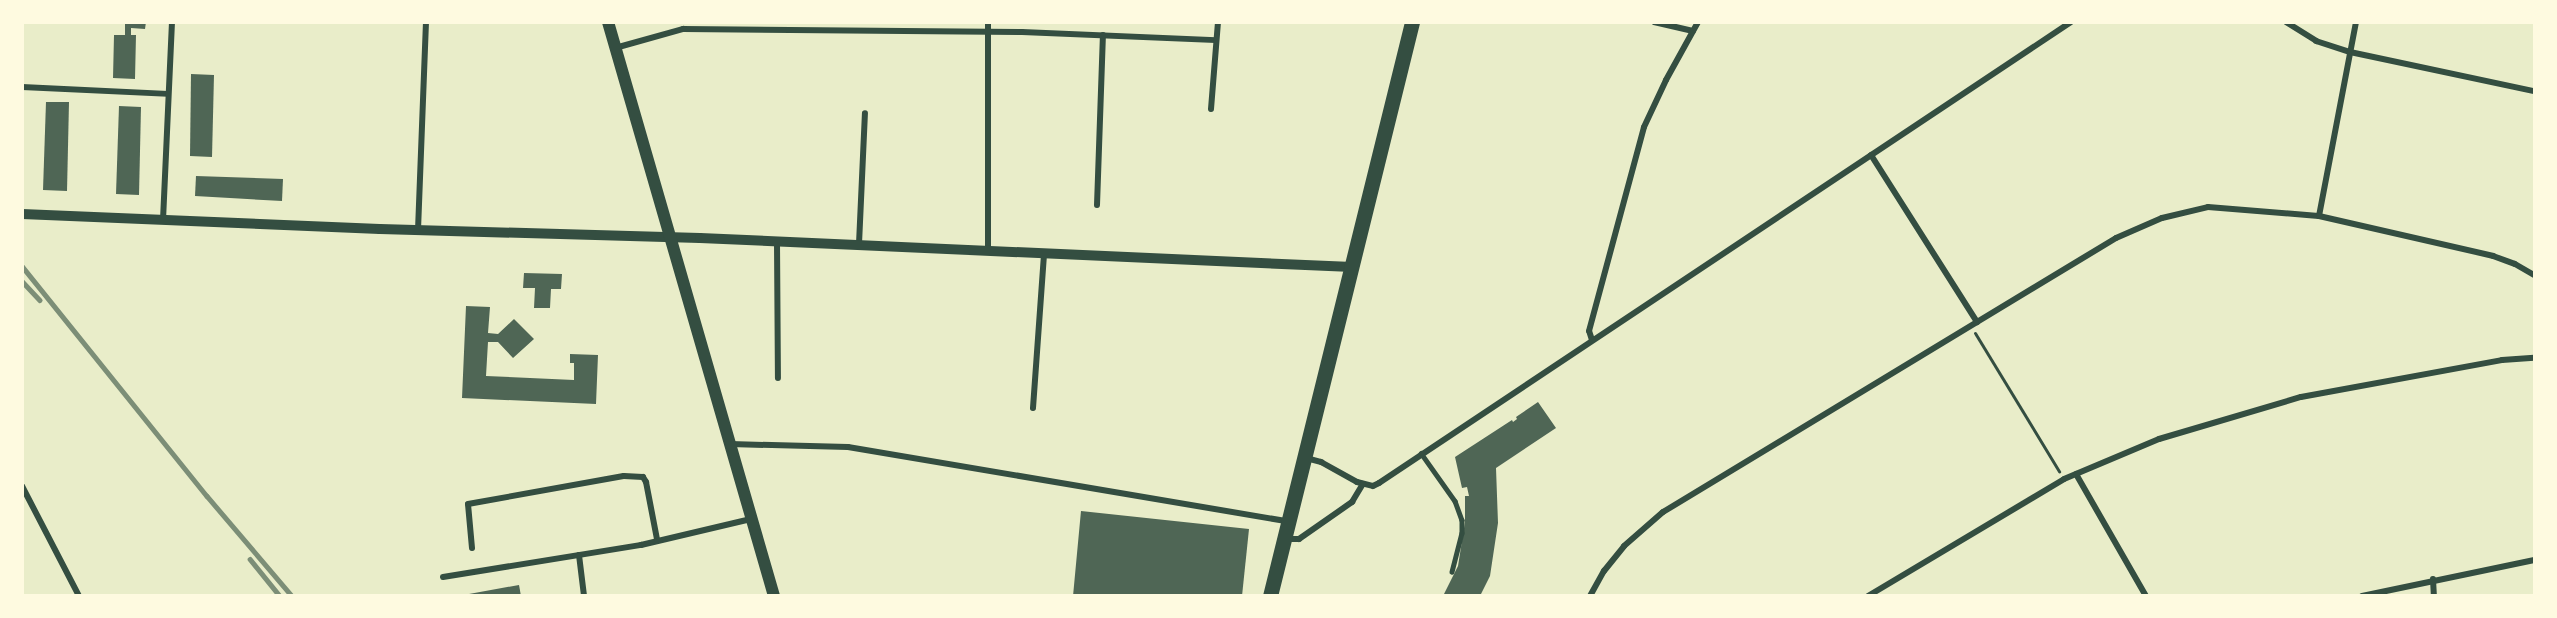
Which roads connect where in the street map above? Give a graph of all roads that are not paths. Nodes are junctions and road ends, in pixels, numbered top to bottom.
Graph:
1 (172, 22) edge
2 (426, 22) edge
3 (608, 22) edge
4 (884, 22) edge
5 (988, 22) edge
6 (1218, 22) edge
7 (1412, 22) edge
8 (1654, 22) edge
9 (1698, 22) edge
10 (2071, 22) edge
11 (2286, 22) edge
12 (2356, 22) edge
13 (758, 26) edge
14 (987, 31) junction
15 (1693, 31) junction
16 (884, 32) junction
17 (1103, 34) junction
18 (1216, 40) junction
19 (615, 48) junction
20 (2350, 52) junction
21 (22, 87) edge
22 (2535, 91) edge
23 (168, 94) junction
24 (1211, 109) dead end
25 (865, 113) dead end
26 (1871, 154) junction
27 (1097, 205) dead end
28 (22, 214) edge
29 (2319, 216) junction
30 (163, 220) junction
31 (418, 230) junction
32 (670, 238) junction
33 (777, 243) junction
34 (858, 244) junction
35 (988, 252) junction
36 (1045, 252) junction
37 (1353, 267) junction
38 (2535, 275) edge
39 (1977, 322) junction
40 (1592, 340) junction
41 (2535, 358) edge
42 (778, 378) dead end
43 (1033, 408) dead end
44 (729, 444) junction
45 (1421, 453) junction
46 (1303, 458) junction
47 (2076, 474) junction
48 (1363, 484) junction
49 (23, 488) edge
50 (751, 519) junction
51 (1288, 521) junction
52 (1283, 538) junction
53 (657, 539) junction
54 (472, 548) dead end
55 (579, 555) junction
56 (2535, 560) edge
57 (1452, 572) dead end
58 (443, 578) dead end
59 (2433, 579) junction
60 (79, 596) edge
61 (584, 596) edge
62 (774, 596) edge
63 (1269, 596) edge
64 (1590, 596) edge
65 (1868, 596) edge
66 (2146, 596) edge
67 (2362, 596) edge
68 (2434, 596) edge

1 - 23 street
2 - 31 street
3 - 19 main road
4 - 16 street
5 - 14 street
6 - 18 street
7 - 37 main road
8 - 15 street
9 - 15 street
10 - 26 street
11 - 20 street
12 - 20 street
13 - 16 street
13 - 19 street
14 - 16 street
14 - 17 street
14 - 35 street
15 - 40 street
17 - 18 street
17 - 27 street
18 - 24 street
19 - 32 main road
20 - 22 street
20 - 29 street
21 - 23 street
23 - 30 street
25 - 34 street
26 - 39 street
26 - 40 street
28 - 30 street
29 - 38 street
29 - 39 street
30 - 31 street
31 - 32 street
32 - 33 street
32 - 44 main road
33 - 34 street
33 - 42 street
34 - 35 street
35 - 36 street
36 - 37 street
36 - 43 street
37 - 46 main road
39 - 64 street
40 - 45 street
41 - 47 street
44 - 50 main road
44 - 51 street
45 - 48 street
45 - 57 lane
46 - 48 street
46 - 51 main road
47 - 65 street
47 - 66 street
48 - 52 street
49 - 60 street
50 - 53 street
50 - 62 main road
51 - 52 main road
52 - 63 main road
53 - 54 street
53 - 55 street
55 - 58 street
55 - 61 street
56 - 59 street
59 - 67 street
59 - 68 street

